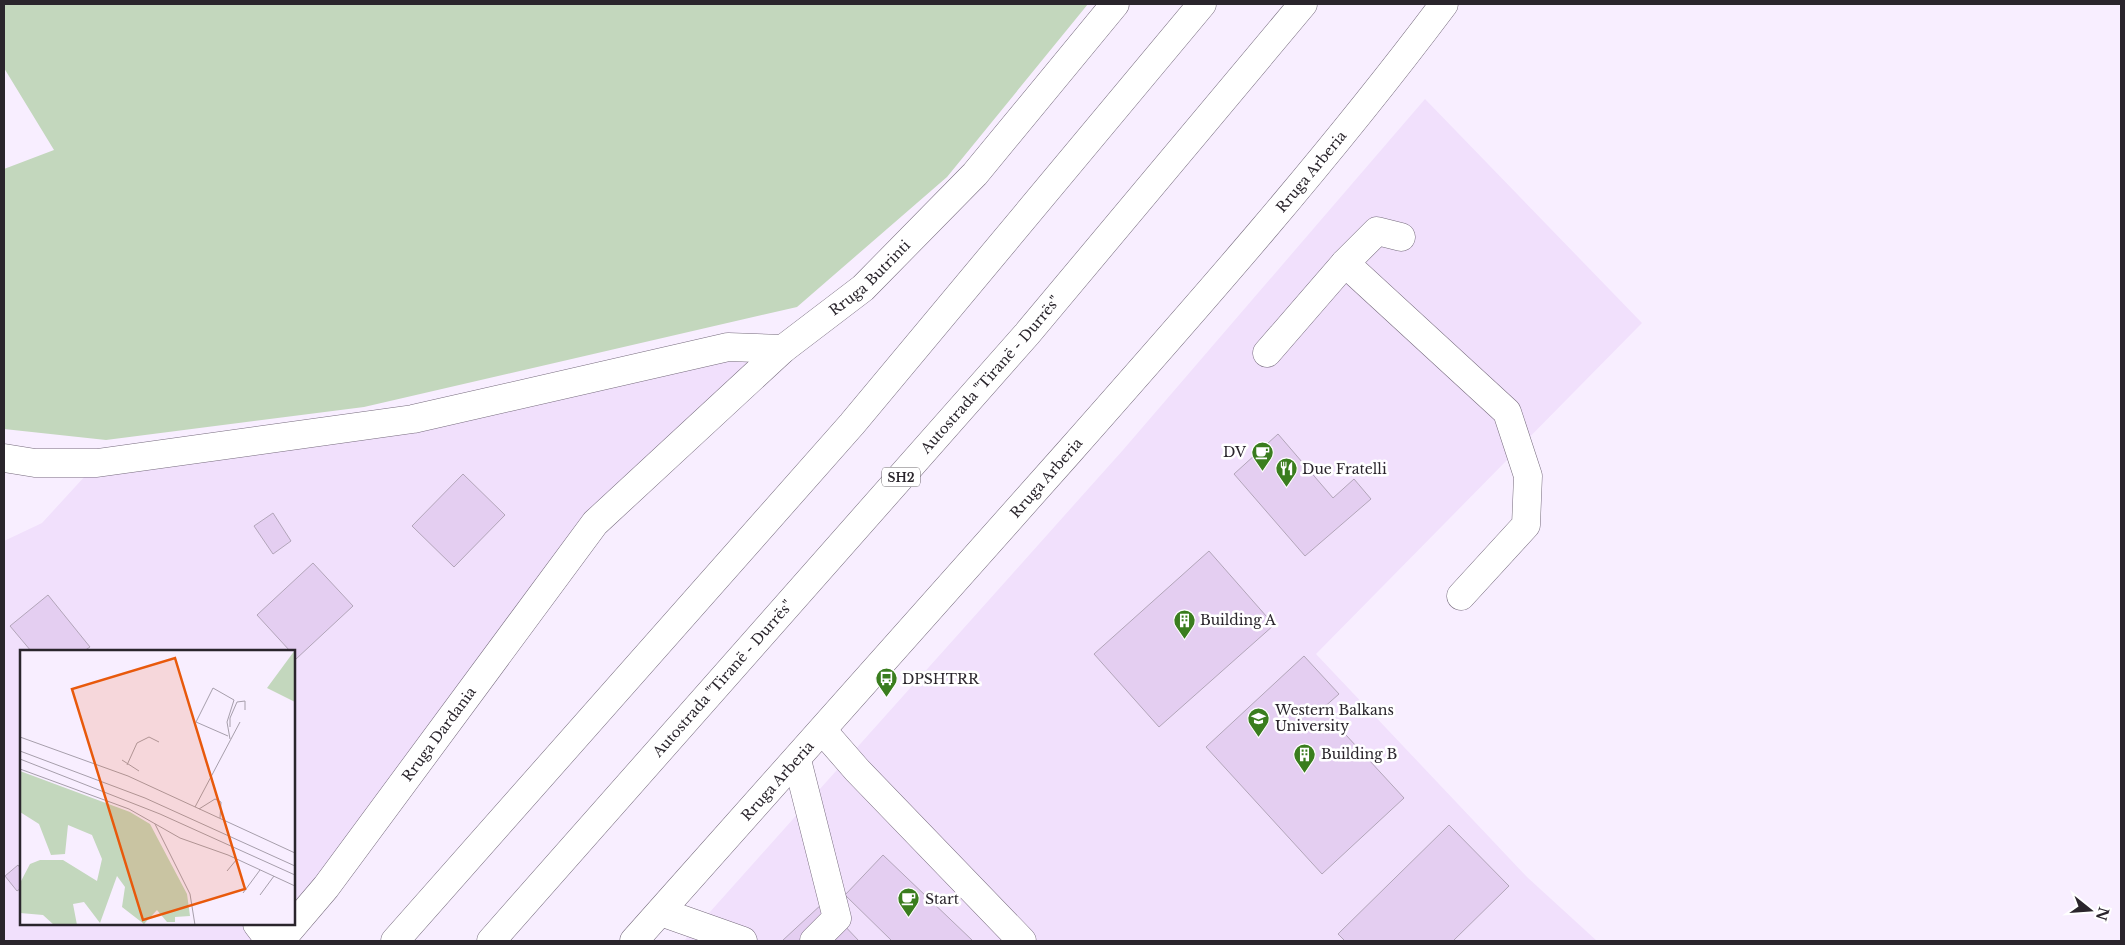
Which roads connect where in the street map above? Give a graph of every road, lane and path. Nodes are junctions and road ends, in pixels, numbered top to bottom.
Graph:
1 (1115, 4) edge
2 (1202, 4) edge
3 (1303, 4) edge
4 (1444, 4) edge
5 (1400, 237) dead end
6 (1345, 263) junction
7 (784, 348) junction
8 (1267, 353) dead end
9 (4, 458) edge
10 (595, 524) joint
11 (1461, 596) dead end
12 (823, 731) junction
13 (797, 760) junction
14 (661, 912) junction
15 (295, 923) edge
16 (259, 925) edge
17 (294, 925) edge
18 (270, 941) edge
19 (280, 941) edge
20 (395, 941) edge
21 (491, 941) edge
22 (634, 941) edge
23 (743, 941) edge
24 (814, 941) edge
25 (1022, 941) edge

1 - 7 main road, Rruga Butrinti
2 - 20 main road
3 - 21 main road, Autostrada "Tiranë - Durrës" / SH2
4 - 12 main road, Rruga Arberia
5 - 6 main road
6 - 8 main road
6 - 11 main road
7 - 9 main road
7 - 10 main road, Rruga Butrinti
10 - 15 main road, Rruga Dardania
12 - 13 main road, Rruga Arberia
12 - 25 main road
13 - 14 main road, Rruga Arberia
13 - 24 main road
14 - 22 main road, Rruga Arberia
14 - 23 main road
16 - 18 main road
17 - 19 main road, Rruga Dardania

